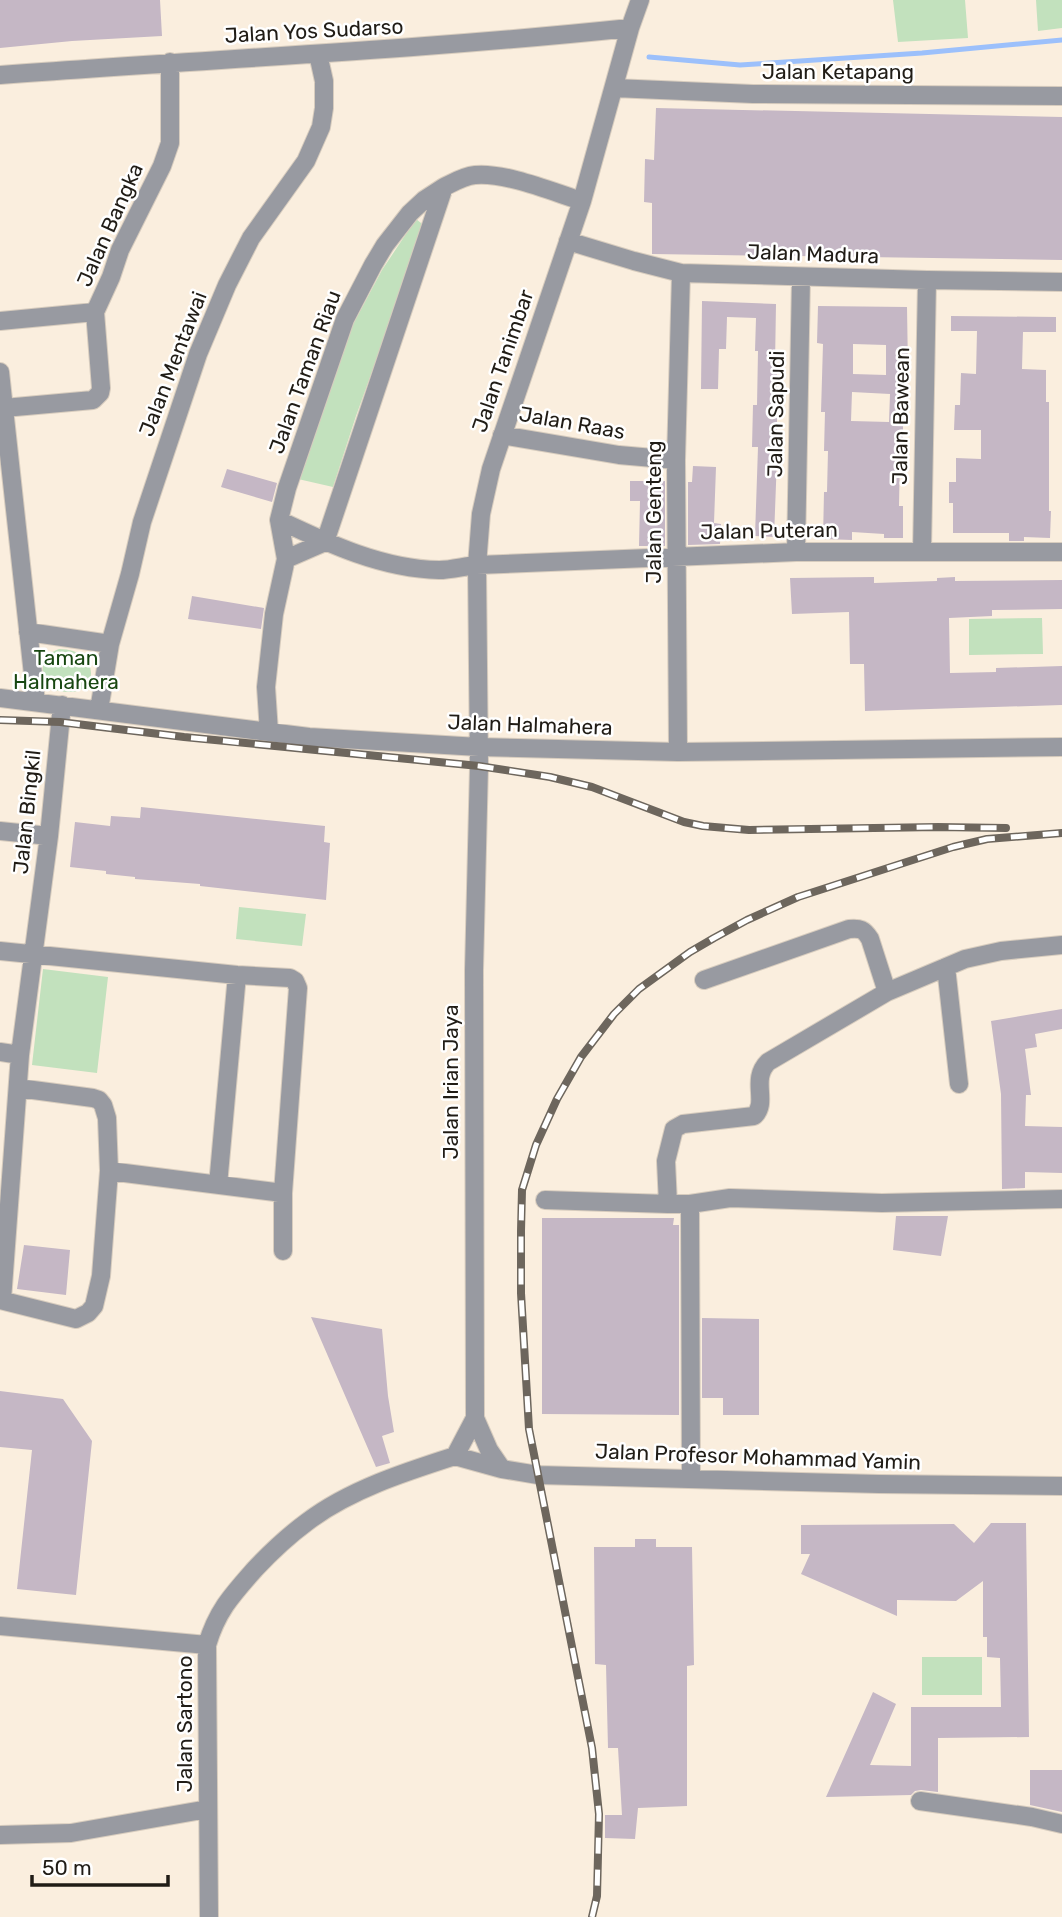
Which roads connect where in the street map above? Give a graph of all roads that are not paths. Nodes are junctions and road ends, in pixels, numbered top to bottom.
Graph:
1 (640, 0) edge
2 (630, 28) junction
3 (318, 54) junction
4 (170, 62) junction
5 (0, 75) edge
6 (614, 88) junction
7 (1062, 96) edge
8 (444, 187) junction
9 (582, 201) junction
10 (568, 241) junction
11 (681, 273) junction
12 (801, 277) junction
13 (927, 280) junction
14 (1062, 282) edge
15 (95, 312) junction
16 (0, 321) edge
17 (0, 372) edge
18 (4, 408) junction
19 (502, 435) junction
20 (676, 460) junction
21 (279, 520) junction
22 (325, 542) junction
23 (9, 547) edge
24 (1062, 551) edge
25 (796, 552) junction
26 (922, 552) junction
27 (677, 556) junction
28 (286, 559) junction
29 (477, 565) junction
30 (28, 632) junction
31 (110, 643) junction
32 (0, 698) edge
33 (36, 702) junction
34 (62, 705) junction
35 (99, 710) junction
36 (269, 732) junction
37 (479, 747) junction
38 (1062, 747) edge
39 (678, 752) junction
40 (0, 831) edge
41 (49, 836) junction
42 (1062, 946) edge
43 (0, 951) edge
44 (33, 955) junction
45 (946, 967) junction
46 (237, 975) junction
47 (704, 980) dead end
48 (887, 992) junction
49 (0, 1052) edge
50 (20, 1055) junction
51 (959, 1084) dead end
52 (18, 1088) junction
53 (109, 1171) junction
54 (218, 1185) junction
55 (283, 1193) junction
56 (1062, 1199) edge
57 (545, 1200) dead end
58 (668, 1204) junction
59 (690, 1205) junction
60 (283, 1251) dead end
61 (1, 1300) edge
62 (475, 1418) junction
63 (455, 1456) junction
64 (502, 1469) junction
65 (691, 1478) junction
66 (1062, 1486) edge
67 (0, 1626) edge
68 (207, 1645) junction
69 (920, 1801) dead end
70 (208, 1809) junction
71 (1062, 1824) edge
72 (0, 1835) edge
73 (209, 1917) edge

1 - 2 street, Jalan Tanimbar
2 - 3 street, Jalan Yos Sudarso
2 - 6 street, Jalan Tanimbar
3 - 4 street, Jalan Yos Sudarso
3 - 31 street, Jalan Mentawai
4 - 5 street, Jalan Yos Sudarso
4 - 15 street, Jalan Bangka
6 - 7 street, Jalan Ketapang
6 - 9 street, Jalan Tanimbar
8 - 9 street, Jalan Taman Riau
8 - 21 street, Jalan Taman Riau
8 - 22 street
9 - 10 street, Jalan Tanimbar
10 - 11 street, Jalan Madura
10 - 19 street, Jalan Tanimbar
11 - 12 street, Jalan Madura
11 - 20 street, Jalan Genteng
12 - 13 street, Jalan Madura
12 - 25 street, Jalan Sapudi
13 - 14 street, Jalan Madura
13 - 26 street, Jalan Bawean
15 - 16 street, Jalan Bangka
15 - 18 street
17 - 18 street
18 - 23 street
19 - 20 street, Jalan Raas
19 - 29 street, Jalan Tanimbar
20 - 27 street, Jalan Genteng
21 - 22 street
21 - 28 street, Jalan Taman Riau
22 - 28 street
22 - 29 street, Jalan Puteran
23 - 30 street
24 - 26 street, Jalan Puteran
25 - 26 street, Jalan Puteran
25 - 27 street, Jalan Puteran
27 - 29 street, Jalan Puteran
27 - 39 street, Jalan Genteng
28 - 36 street, Jalan Taman Riau
29 - 37 street, Jalan Tanimbar
30 - 31 street
30 - 33 street
31 - 35 street, Jalan Mentawai
32 - 33 street, Jalan Halmahera
33 - 34 street, Jalan Halmahera
34 - 35 street, Jalan Halmahera
34 - 41 street, Jalan Bingkil
35 - 36 street, Jalan Halmahera
36 - 37 street, Jalan Halmahera
37 - 39 street, Jalan Halmahera
37 - 62 street, Jalan Irian Jaya
38 - 39 street, Jalan Halmahera
40 - 41 street
41 - 44 street, Jalan Bingkil
42 - 45 street
43 - 44 street
44 - 46 street
44 - 50 street, Jalan Bingkil
45 - 48 street
45 - 51 street
46 - 54 street
46 - 55 street
47 - 48 street
48 - 58 street
49 - 50 street
50 - 52 street, Jalan Bingkil
52 - 53 street
52 - 61 street, Jalan Bingkil
53 - 54 street
53 - 61 street
54 - 55 street
55 - 60 street
56 - 59 street
57 - 58 street
58 - 59 street
59 - 65 street
62 - 63 street, Jalan Irian Jaya
62 - 64 street, Jalan Irian Jaya
63 - 64 street, Jalan Profesor Mohammad Yamin
63 - 68 street, Jalan Sartono
64 - 65 street, Jalan Profesor Mohammad Yamin
65 - 66 street, Jalan Profesor Mohammad Yamin
67 - 68 street
68 - 70 street, Jalan Sartono
69 - 71 street
70 - 72 street
70 - 73 street, Jalan Sartono

